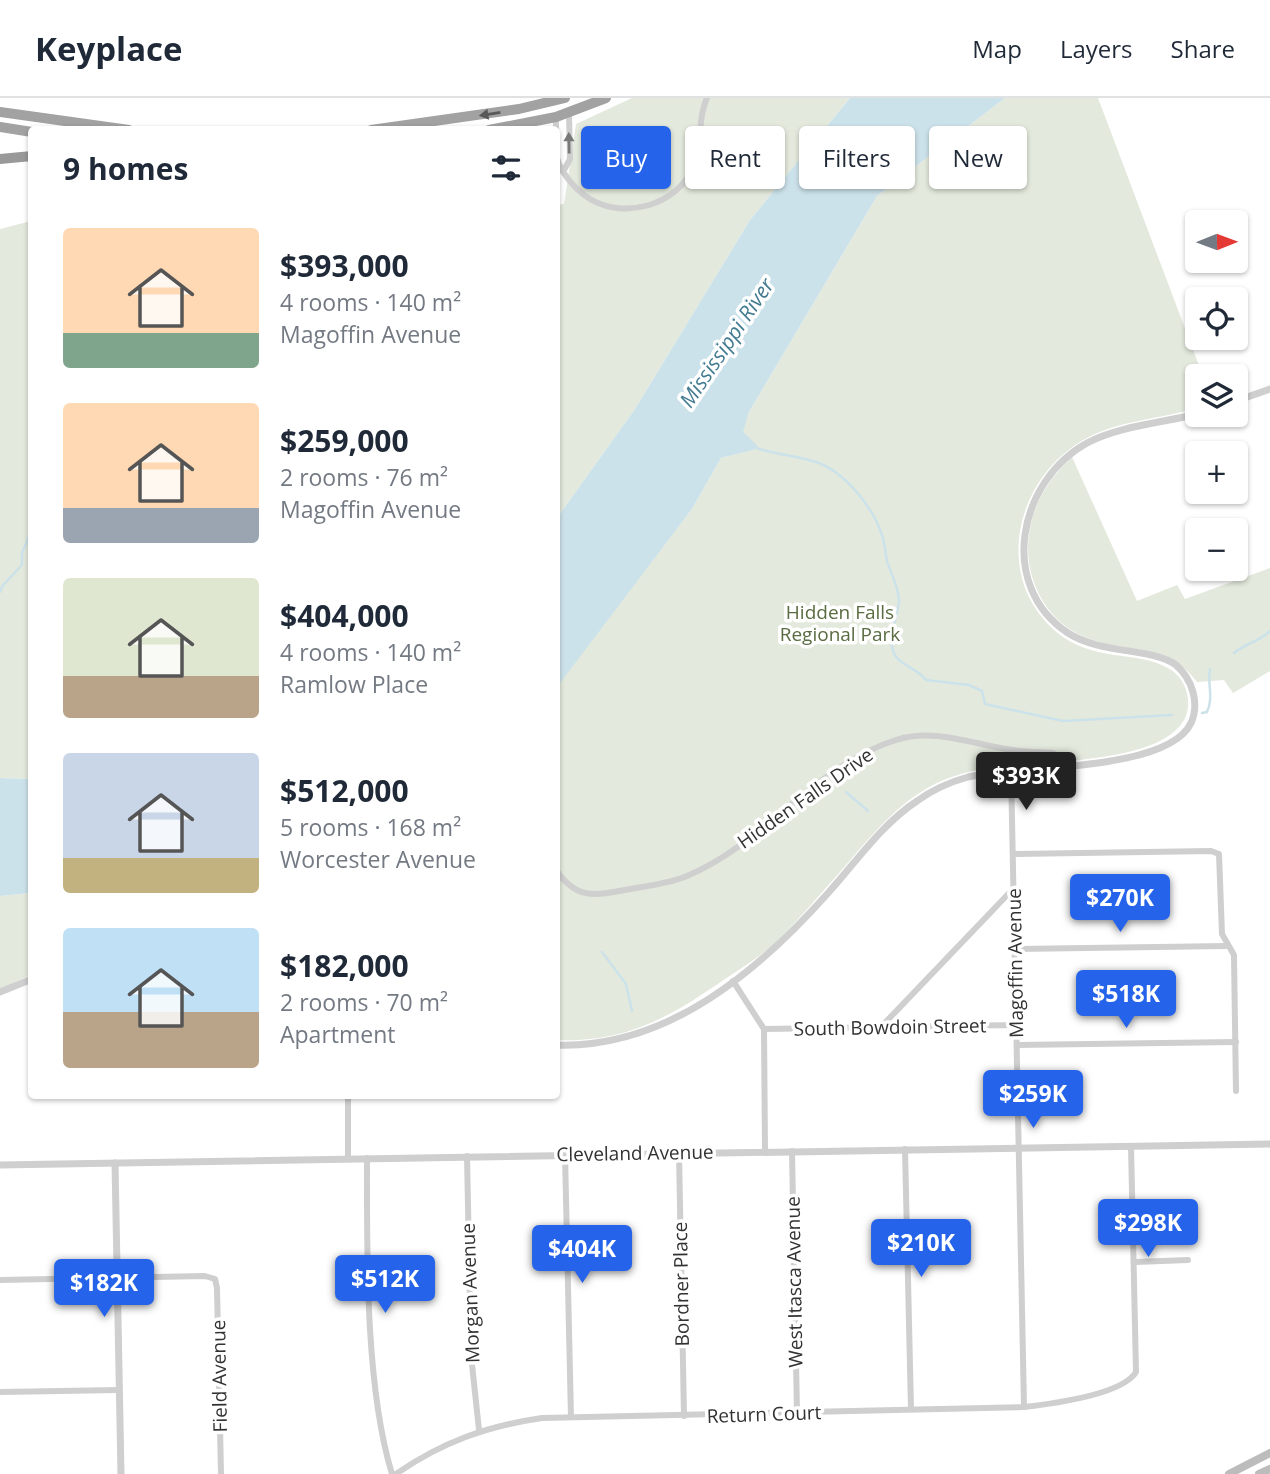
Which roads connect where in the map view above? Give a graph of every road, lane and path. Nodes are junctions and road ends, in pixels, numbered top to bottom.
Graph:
1 (607, 98) edge
2 (707, 98) edge
3 (562, 99) edge
4 (0, 112) edge
5 (569, 113) junction
6 (556, 117) junction
7 (100, 126) edge
8 (400, 126) edge
9 (510, 126) edge
10 (556, 126) edge
11 (0, 127) edge
12 (28, 131) edge
13 (28, 156) edge
14 (0, 159) edge
15 (560, 172) edge
16 (1270, 388) edge
17 (1248, 396) edge
18 (1185, 417) edge
19 (1061, 768) junction
20 (1011, 771) junction
21 (1013, 854) junction
22 (560, 876) edge
23 (1013, 889) junction
24 (1227, 946) junction
25 (1015, 949) junction
26 (28, 981) edge
27 (733, 981) junction
28 (0, 992) edge
29 (1017, 1025) junction
30 (881, 1027) junction
31 (764, 1029) junction
32 (1236, 1042) junction
33 (560, 1045) edge
34 (1017, 1045) junction
35 (1236, 1091) dead end
36 (348, 1099) edge
37 (1270, 1144) edge
38 (1131, 1146) junction
39 (1019, 1147) junction
40 (905, 1149) junction
41 (765, 1151) junction
42 (792, 1151) junction
43 (679, 1153) junction
44 (565, 1154) junction
45 (467, 1156) junction
46 (348, 1158) junction
47 (367, 1158) junction
48 (115, 1163) junction
49 (0, 1165) edge
50 (1188, 1260) dead end
51 (1135, 1262) junction
52 (117, 1278) junction
53 (0, 1280) edge
54 (119, 1390) junction
55 (0, 1392) edge
56 (1024, 1407) junction
57 (911, 1409) junction
58 (797, 1413) junction
59 (684, 1416) junction
60 (571, 1417) junction
61 (479, 1430) junction
62 (1270, 1453) edge
63 (1270, 1469) edge
64 (121, 1474) edge
65 (221, 1474) edge
66 (394, 1474) edge
67 (1229, 1474) edge
68 (1259, 1474) edge

1 - 5 highway
2 - 15 street
3 - 5 street
3 - 6 street
3 -> 8 highway
4 - 7 highway
5 - 6 highway
15 -> 5 street
6 - 9 highway
6 - 10 street
11 - 12 highway
13 - 14 highway
16 - 17 street
18 - 19 street
19 - 20 street
19 - 22 street, Hidden Falls Drive
20 - 21 street, Magoffin Avenue
20 - 27 street
21 - 23 street, Magoffin Avenue
21 - 24 street
23 - 25 street, Magoffin Avenue
23 - 30 street
24 - 25 street
24 - 32 street
25 - 29 street, Magoffin Avenue
26 - 28 street
27 - 31 street
27 - 33 street
29 - 30 street, South Bowdoin Street
29 - 34 street, Magoffin Avenue
30 - 31 street, South Bowdoin Street
31 - 41 street
32 - 34 street
32 - 35 street
34 - 39 street, Magoffin Avenue
36 - 46 street
37 - 38 street, Cleveland Avenue
38 - 39 street, Cleveland Avenue
38 - 51 street
39 - 40 street, Cleveland Avenue
39 - 56 street, Magoffin Avenue
40 - 42 street, Cleveland Avenue
40 - 57 street
41 - 42 street, Cleveland Avenue
41 - 43 street, Cleveland Avenue
42 - 58 street, West Itasca Avenue
43 - 44 street, Cleveland Avenue
43 - 59 street, Bordner Place
44 - 45 street, Cleveland Avenue
44 - 60 street
45 - 47 street, Cleveland Avenue
45 - 61 street, Morgan Avenue
46 - 47 street, Cleveland Avenue
46 - 48 street, Cleveland Avenue
47 - 66 street
48 - 49 street, Cleveland Avenue
48 - 52 street
50 - 51 street
51 - 56 street, Return Court
52 - 53 street
52 - 54 street
52 - 65 street, Field Avenue
54 - 55 street
54 - 64 street
56 - 57 street, Return Court
57 - 58 street, Return Court
58 - 59 street, Return Court
59 - 60 street, Return Court
60 - 61 street, Return Court
61 - 66 street, Return Court
62 - 67 main road
63 - 68 main road

